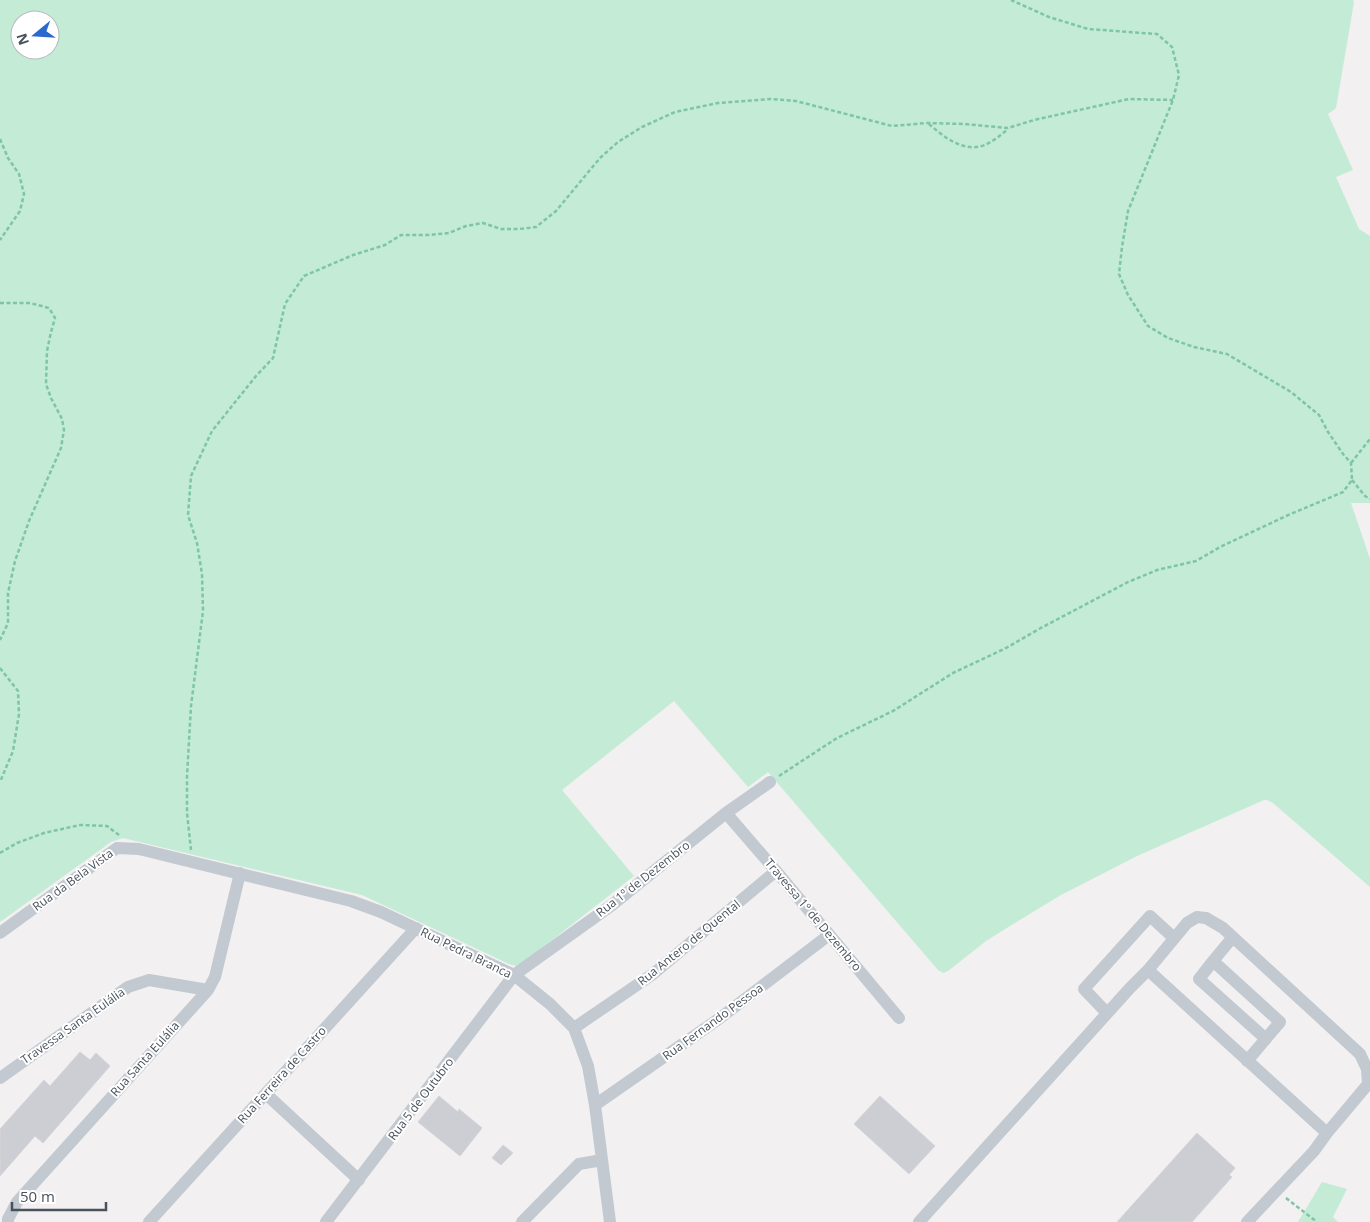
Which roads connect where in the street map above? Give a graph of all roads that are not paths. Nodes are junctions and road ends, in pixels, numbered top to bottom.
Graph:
1 (770, 782) road end
2 (726, 813) junction
3 (776, 871) junction
4 (240, 874) junction
5 (416, 928) junction
6 (0, 934) edge
7 (829, 935) junction
8 (1174, 938) junction
9 (1233, 938) junction
10 (1212, 962) junction
11 (1148, 970) junction
12 (514, 975) junction
13 (208, 990) junction
14 (1107, 1013) junction
15 (900, 1018) dead end
16 (574, 1028) junction
17 (1266, 1039) junction
18 (1247, 1060) junction
19 (0, 1078) edge
20 (266, 1094) junction
21 (594, 1105) junction
22 (1327, 1134) junction
23 (602, 1160) junction
24 (359, 1180) junction
25 (8, 1222) edge
26 (148, 1222) edge
27 (326, 1222) edge
28 (522, 1222) edge
29 (610, 1222) edge
30 (919, 1222) edge
31 (1247, 1222) edge

1 - 2 street, Rua 1º de Dezembro
2 - 3 street, Travessa 1º de Dezembro
2 - 12 street, Rua 1º de Dezembro
3 - 7 street, Travessa 1º de Dezembro
3 - 16 street, Rua Antero de Quental
4 - 5 street, Rua Pedra Branca
4 - 6 street, Rua da Bela Vista
4 - 13 street, Rua Santa Eulália
5 - 12 street, Rua Pedra Branca
5 - 20 street, Rua Ferreira de Castro
7 - 15 street, Travessa 1º de Dezembro
7 - 21 street, Rua Fernando Pessoa
8 - 9 street
8 - 11 street
8 - 14 street
9 - 10 street
9 - 22 street
10 - 17 street
10 - 17 street
11 - 14 street
11 - 18 street
12 - 16 street, Rua Pedra Branca
12 - 24 street, Rua 5 de Outubro
13 - 19 street, Travessa Santa Eulália
13 - 25 street, Rua Santa Eulália
14 - 30 street
16 - 21 street, Rua Pedra Branca
17 - 18 street
18 - 22 street
20 - 24 street
20 - 26 street, Rua Ferreira de Castro
21 - 23 street, Rua Pedra Branca
22 - 31 street
23 - 28 street
23 - 29 street, Rua Pedra Branca
24 - 27 street, Rua 5 de Outubro

